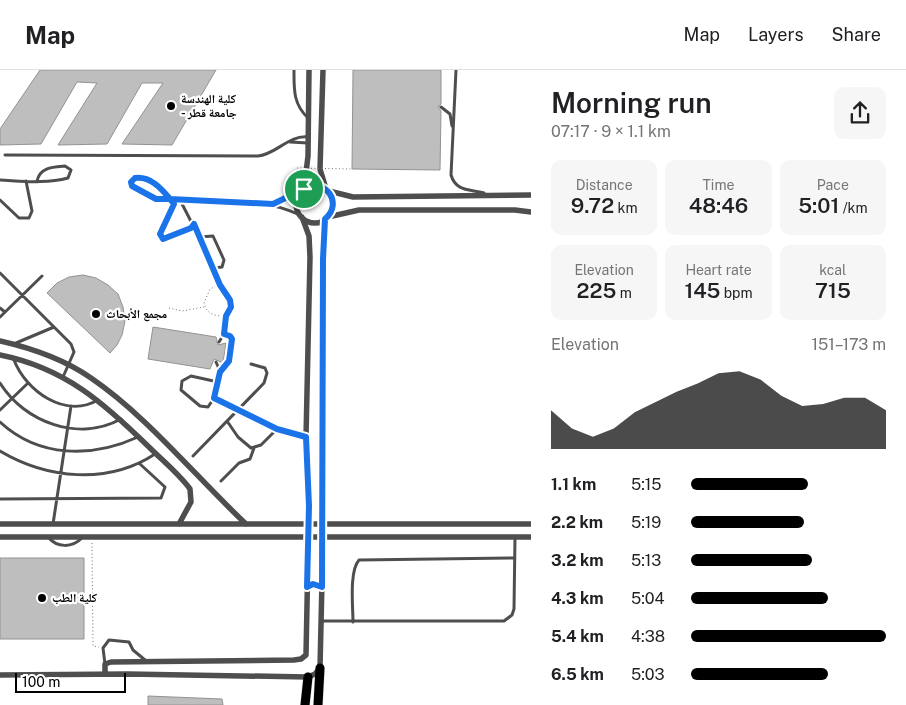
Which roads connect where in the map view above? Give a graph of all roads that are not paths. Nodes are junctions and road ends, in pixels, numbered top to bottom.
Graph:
1 (294, 70) edge
2 (309, 70) edge
3 (323, 70) edge
4 (456, 70) edge
5 (441, 106) dead end
6 (309, 119) junction
7 (453, 129) junction
8 (308, 140) junction
9 (5, 155) dead end
10 (0, 180) edge
11 (26, 181) junction
12 (37, 182) junction
13 (303, 189) junction
14 (327, 190) junction
15 (531, 195) edge
16 (494, 197) junction
17 (179, 198) junction
18 (170, 199) junction
19 (0, 200) edge
20 (273, 204) junction
21 (531, 212) edge
22 (301, 216) junction
23 (326, 218) junction
24 (194, 224) junction
25 (200, 236) junction
26 (0, 274) edge
27 (42, 276) dead end
28 (22, 296) junction
29 (0, 308) edge
30 (5, 312) junction
31 (0, 317) edge
32 (54, 327) junction
33 (0, 341) edge
34 (219, 342) dead end
35 (14, 344) junction
36 (0, 355) edge
37 (13, 357) junction
38 (216, 362) dead end
39 (251, 364) dead end
40 (68, 366) junction
41 (220, 372) junction
42 (63, 378) junction
43 (218, 382) junction
44 (0, 383) edge
45 (27, 384) junction
46 (214, 398) junction
47 (12, 399) junction
48 (99, 400) junction
49 (70, 406) junction
50 (0, 410) edge
51 (238, 410) junction
52 (121, 419) junction
53 (0, 422) edge
54 (227, 422) junction
55 (68, 428) junction
56 (277, 429) junction
57 (139, 437) junction
58 (306, 437) junction
59 (254, 448) junction
60 (0, 451) edge
61 (64, 452) junction
62 (156, 454) junction
63 (193, 456) dead end
64 (140, 464) junction
65 (60, 474) junction
66 (220, 481) dead end
67 (0, 499) edge
68 (56, 499) junction
69 (0, 524) edge
70 (53, 524) junction
71 (179, 524) junction
72 (246, 524) junction
73 (308, 524) junction
74 (323, 524) junction
75 (531, 524) edge
76 (0, 537) edge
77 (515, 537) junction
78 (531, 537) edge
79 (323, 538) junction
80 (307, 539) junction
81 (514, 558) junction
82 (307, 587) junction
83 (322, 587) junction
84 (322, 621) junction
85 (353, 622) junction
86 (146, 660) junction
87 (105, 664) junction
88 (320, 668) junction
89 (106, 674) junction
90 (0, 675) edge
91 (308, 676) junction
92 (305, 705) edge
93 (318, 705) edge

1 - 6 lane
2 - 6 street
3 - 14 street
4 - 7 lane
5 - 7 lane
6 - 8 street
7 - 16 lane
8 - 9 lane
8 - 13 street
10 - 11 lane
11 - 12 lane
11 - 19 lane
12 - 12 lane
13 - 14 street
13 - 20 lane
13 - 22 street
14 - 16 street
14 - 23 street
15 - 16 street
17 - 18 lane
17 - 20 lane
17 - 24 lane
18 - 18 lane
18 - 24 lane
20 - 22 lane
21 - 23 street
22 - 23 street
22 - 58 street
23 - 74 street
24 - 25 lane
25 - 25 lane
26 - 28 lane
27 - 28 lane
28 - 30 lane
28 - 32 lane
29 - 30 lane
30 - 31 lane
32 - 35 lane
32 - 40 lane
33 - 35 street
34 - 41 lane
35 - 40 street
36 - 37 street
37 - 42 street
37 - 45 lane
38 - 41 lane
39 - 51 lane
40 - 42 lane
40 - 72 street
41 - 43 lane
42 - 48 street
43 - 46 lane
43 - 46 lane
44 - 47 lane
45 - 47 lane
45 - 49 lane
46 - 51 lane
47 - 50 lane
47 - 55 lane
48 - 49 lane
48 - 52 street
49 - 55 lane
51 - 54 lane
51 - 56 lane
52 - 55 lane
52 - 57 street
53 - 61 lane
54 - 59 lane
54 - 63 lane
55 - 61 lane
56 - 58 lane
56 - 59 lane
57 - 61 lane
57 - 62 street
58 - 73 street
59 - 66 lane
60 - 65 lane
61 - 65 lane
62 - 64 lane
62 - 71 street
64 - 65 lane
64 - 68 lane
65 - 68 lane
67 - 68 lane
68 - 70 lane
69 - 70 street
70 - 71 street
71 - 72 street
72 - 73 street
73 - 74 street
73 - 80 street
74 - 75 street
74 - 79 street
76 - 80 street
77 - 78 street
77 - 79 street
77 - 81 lane
79 - 80 street
79 - 83 street
80 - 82 street
81 - 85 lane
81 - 85 lane
82 - 83 street
82 - 86 street
83 - 84 street
84 - 85 lane
84 - 88 street
86 - 87 street
86 - 87 lane
87 - 89 street
88 - 91 street
88 - 93 main road
89 - 90 street
89 - 91 street
91 - 92 main road

